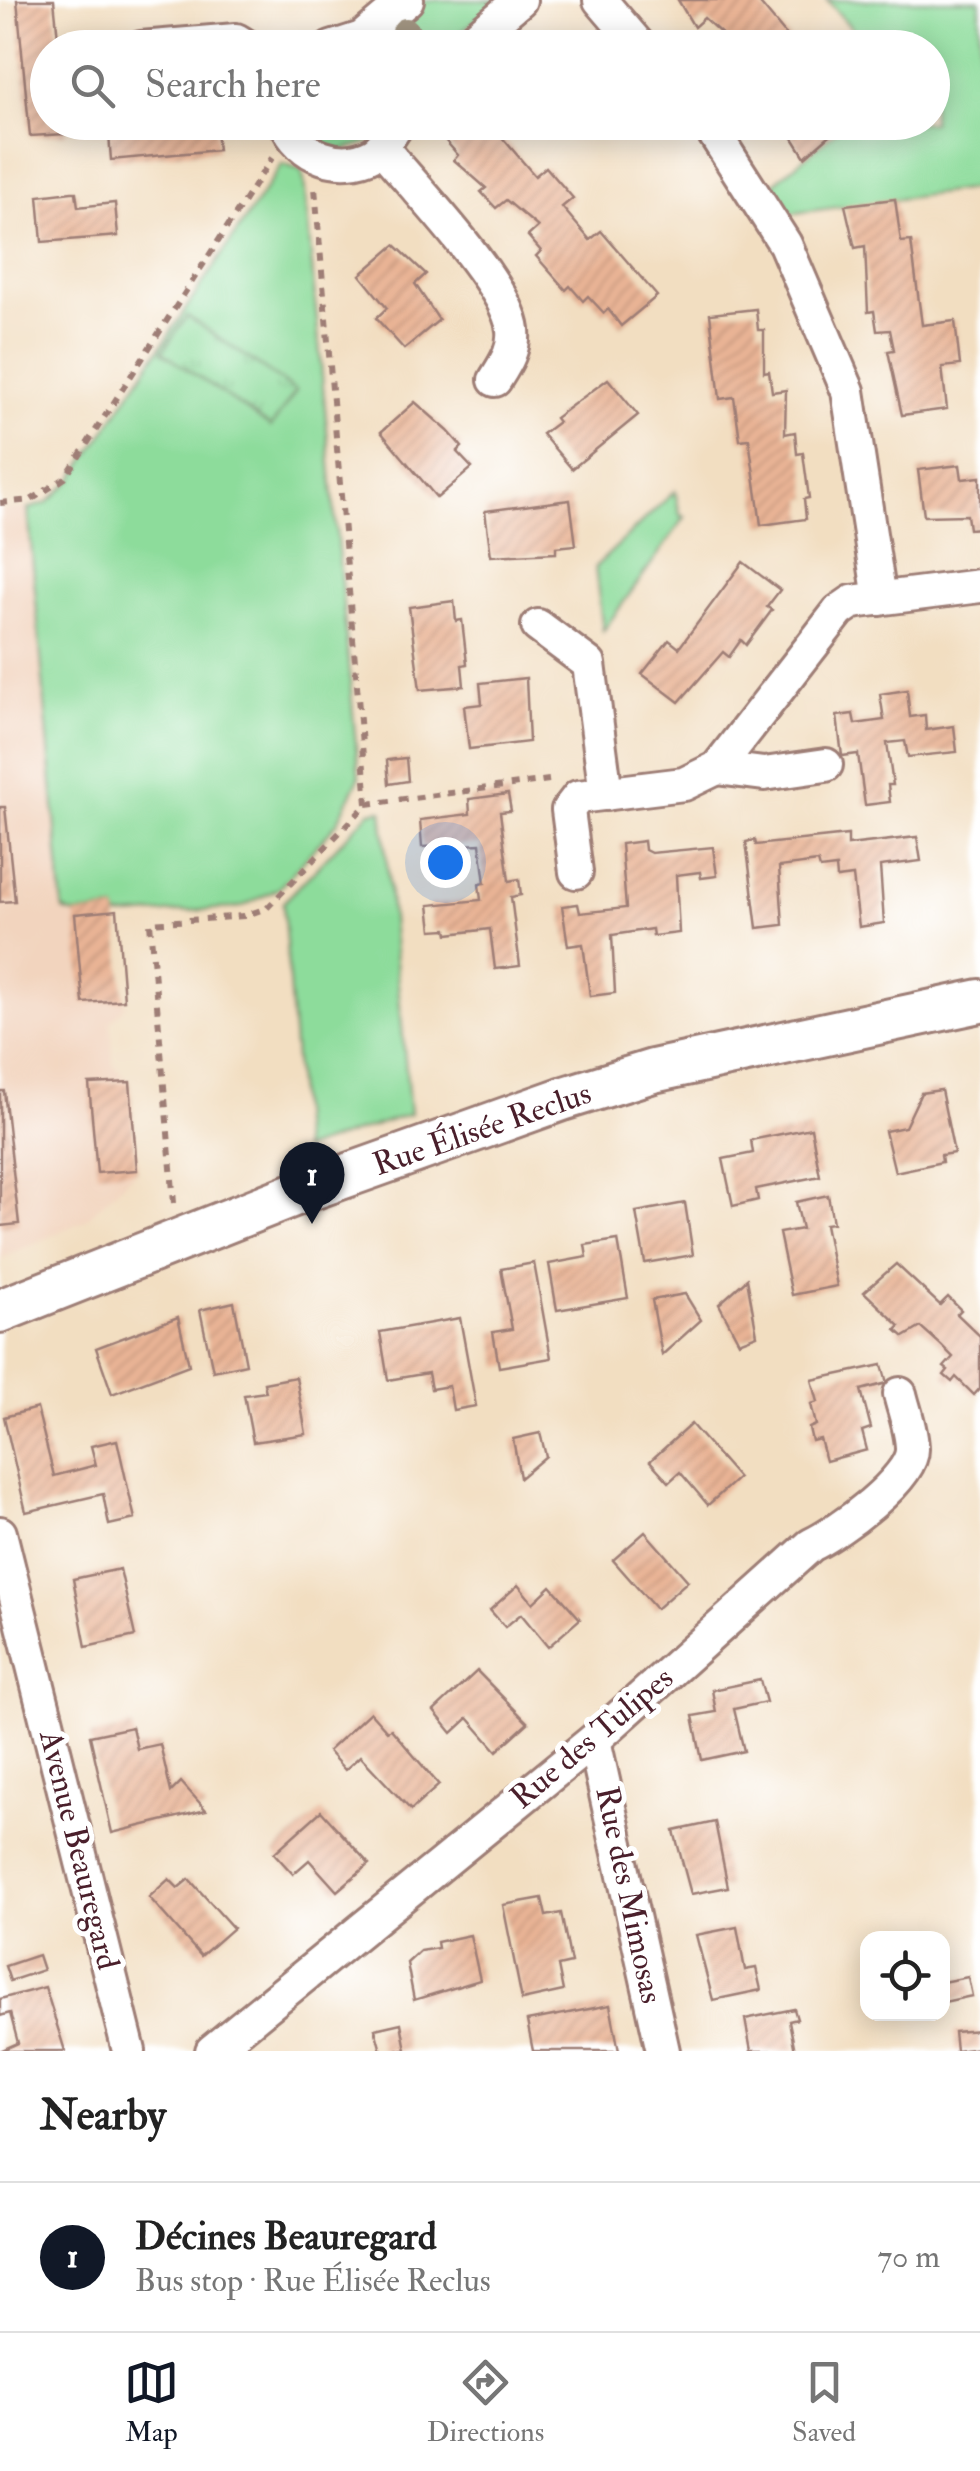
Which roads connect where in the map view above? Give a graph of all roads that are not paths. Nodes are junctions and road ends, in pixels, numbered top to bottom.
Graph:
1 (407, 0) edge
2 (520, 0) edge
3 (600, 0) edge
4 (371, 30) edge
5 (484, 30) edge
6 (626, 30) edge
7 (301, 140) edge
8 (383, 140) edge
9 (393, 140) edge
10 (719, 140) edge
11 (495, 380) dead end
12 (980, 586) edge
13 (880, 599) junction
14 (538, 626) dead end
15 (826, 765) dead end
16 (716, 768) junction
17 (592, 795) junction
18 (576, 872) dead end
19 (980, 1001) edge
20 (0, 1311) edge
21 (900, 1394) dead end
22 (0, 1533) edge
23 (594, 1740) junction
24 (129, 2051) edge
25 (212, 2051) edge
26 (663, 2051) edge

1 - 4 street
2 - 5 street
3 - 6 street
7 - 8 street
9 - 11 street
10 - 13 street
12 - 13 street
13 - 16 street
14 - 17 street
15 - 16 street
16 - 17 street
17 - 18 street
19 - 20 street, Rue Élisée Reclus
21 - 23 street, Rue des Tulipes
22 - 24 street, Avenue Beauregard
23 - 25 street, Rue des Tulipes
23 - 26 street, Rue des Mimosas

